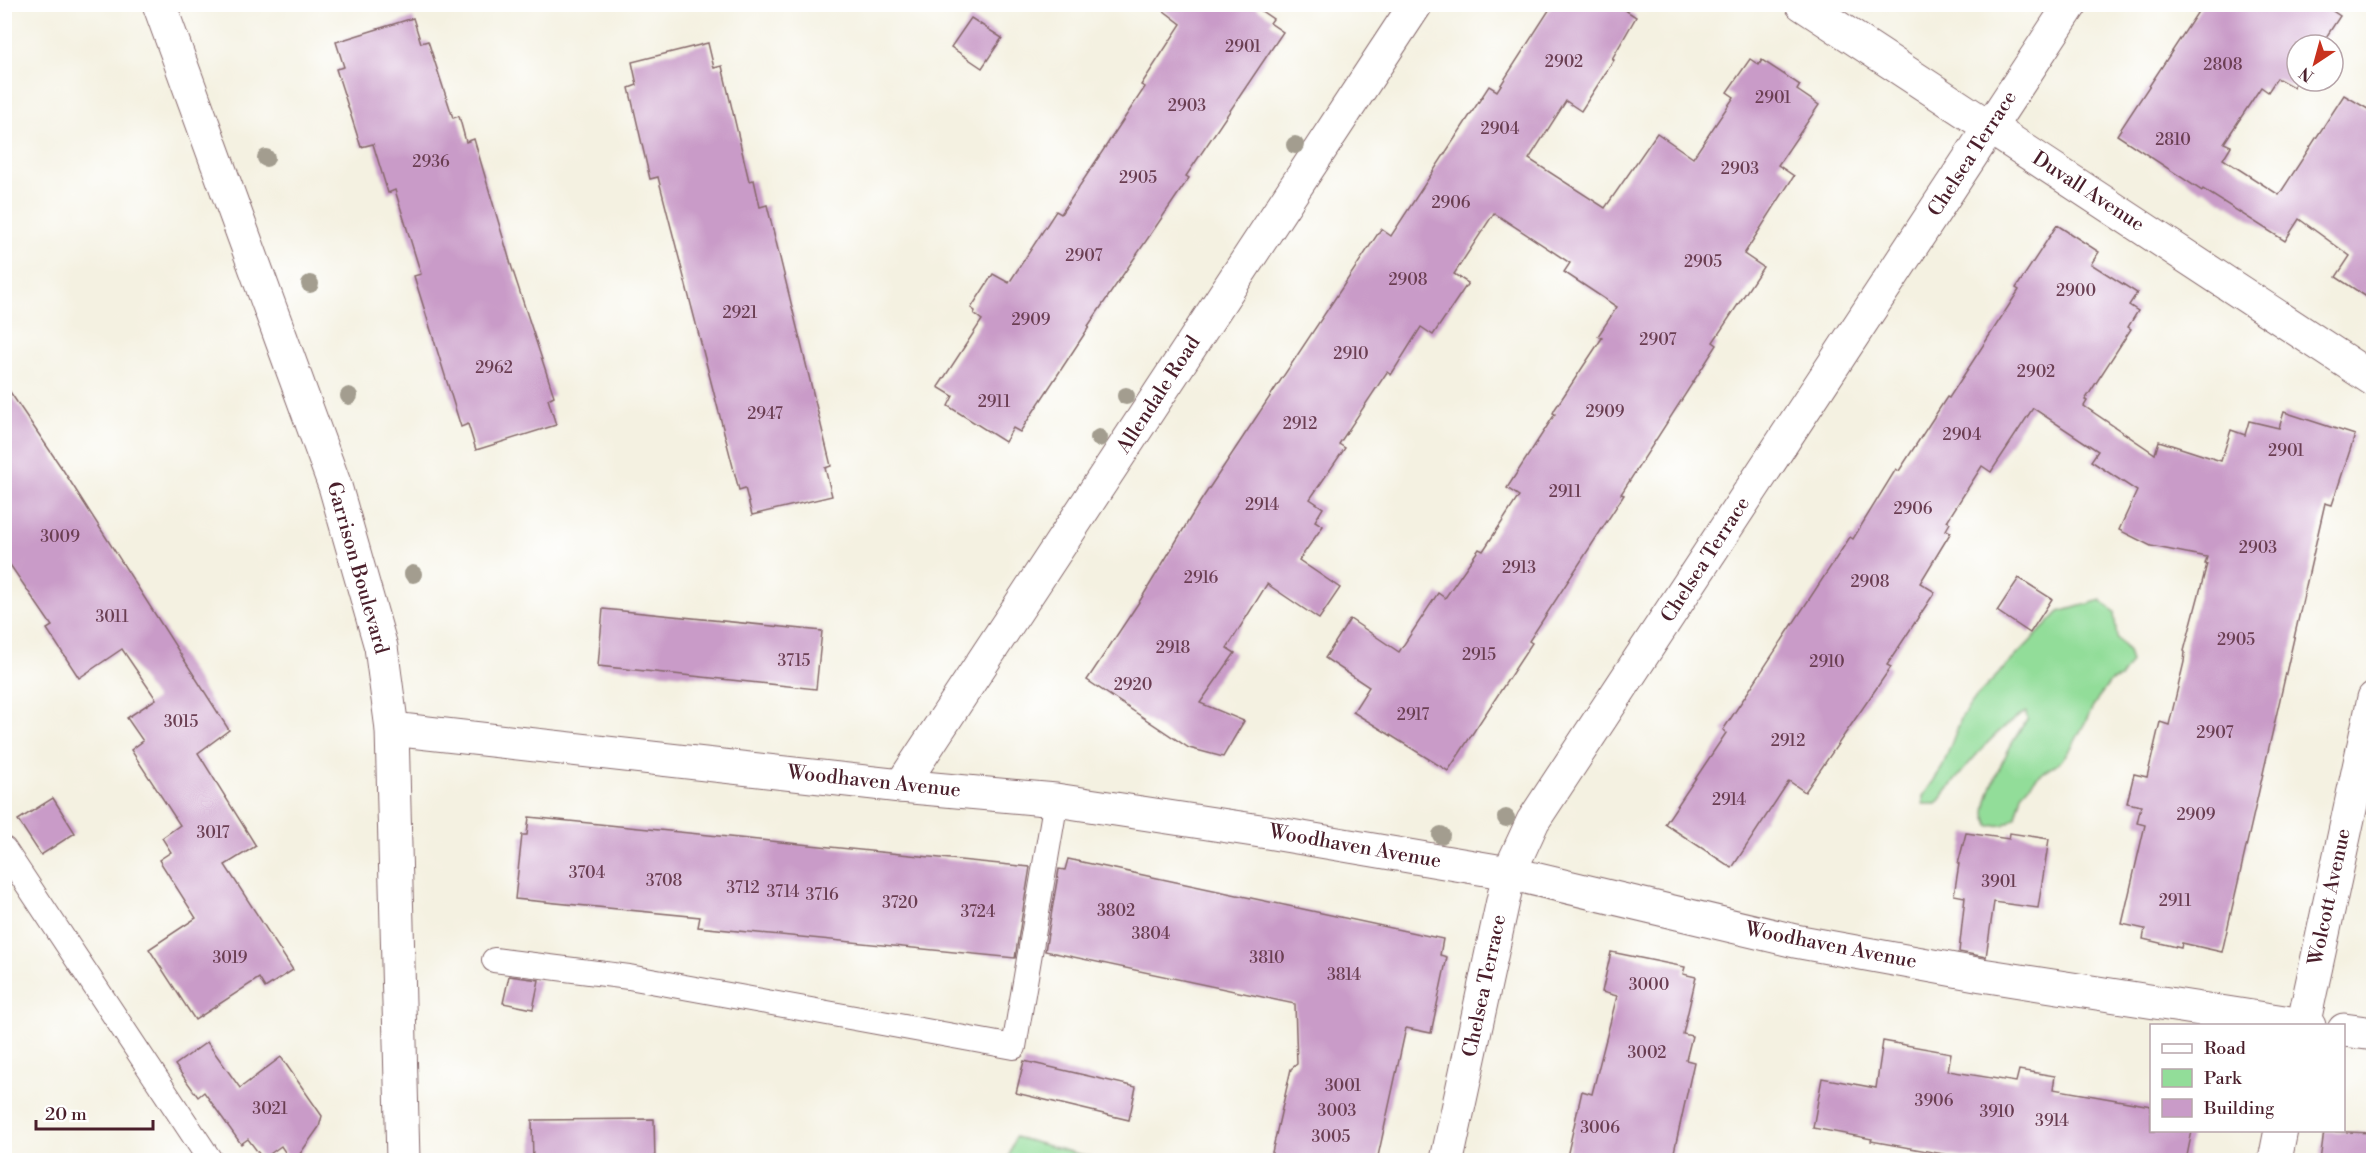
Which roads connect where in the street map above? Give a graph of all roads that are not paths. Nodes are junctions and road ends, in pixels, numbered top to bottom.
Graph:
1 (159, 4) edge
2 (1416, 4) edge
3 (1802, 4) edge
4 (2071, 4) edge
5 (1990, 129) junction
6 (2373, 380) edge
7 (2373, 698) edge
8 (392, 729) junction
9 (901, 786) junction
10 (2363, 793) edge
11 (1056, 801) junction
12 (4, 849) edge
13 (1509, 873) junction
14 (494, 960) dead end
15 (2299, 1024) edge
16 (2305, 1024) edge
17 (2345, 1030) edge
18 (2373, 1034) edge
19 (2281, 1132) edge
20 (210, 1161) edge
21 (403, 1161) edge
22 (1448, 1161) edge
23 (2275, 1161) edge

1 - 8 street, Garrison Boulevard
2 - 9 street, Allendale Road
3 - 5 street, Duvall Avenue
4 - 5 street, Chelsea Terrace
5 - 6 street, Duvall Avenue
5 - 13 street, Chelsea Terrace
7 - 10 street, Wolcott Avenue
8 - 9 street, Woodhaven Avenue
8 - 21 street, Garrison Boulevard
9 - 11 street, Woodhaven Avenue
10 - 16 street, Wolcott Avenue
11 - 13 street, Woodhaven Avenue
11 - 14 lane
12 - 20 lane
13 - 15 street, Woodhaven Avenue
13 - 22 street, Chelsea Terrace
17 - 18 street
19 - 23 street

